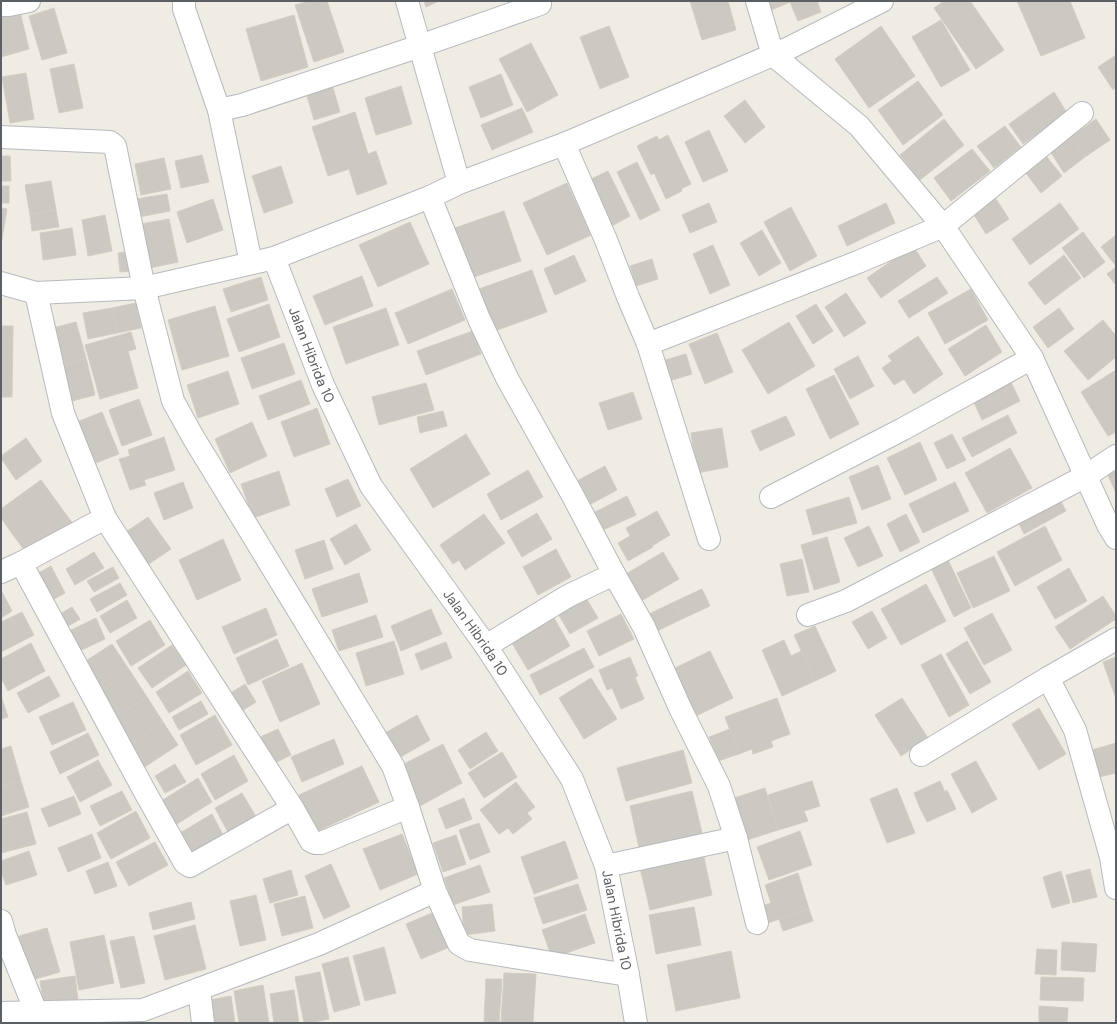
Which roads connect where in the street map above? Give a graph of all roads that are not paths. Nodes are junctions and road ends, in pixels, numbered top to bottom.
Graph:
1 (30, 1) edge
2 (184, 1) edge
3 (407, 1) edge
4 (757, 1) edge
5 (882, 1) edge
6 (540, 4) dead end
7 (1, 5) edge
8 (420, 46) junction
9 (773, 55) junction
10 (219, 110) junction
11 (1082, 113) dead end
12 (1, 137) edge
13 (564, 144) junction
14 (459, 183) junction
15 (430, 197) junction
16 (943, 226) junction
17 (274, 258) junction
18 (251, 263) junction
19 (1, 283) edge
20 (144, 288) junction
21 (36, 293) junction
22 (648, 344) junction
23 (1032, 358) junction
24 (1116, 456) edge
25 (1086, 476) junction
26 (771, 497) dead end
27 (104, 518) junction
28 (1113, 529) edge
29 (709, 539) dead end
30 (21, 563) junction
31 (1, 572) edge
32 (614, 574) junction
33 (808, 615) dead end
34 (1116, 639) edge
35 (486, 646) junction
36 (1048, 678) junction
37 (921, 755) dead end
38 (408, 806) junction
39 (293, 809) junction
40 (736, 838) junction
41 (606, 866) junction
42 (1116, 888) edge
43 (435, 890) junction
44 (1, 921) edge
45 (757, 923) dead end
46 (628, 975) junction
47 (200, 989) junction
48 (36, 1012) junction
49 (1, 1013) edge
50 (203, 1023) edge
51 (636, 1023) edge

1 - 7 street
2 - 10 street
3 - 8 street
4 - 9 street
5 - 9 street
6 - 8 street
8 - 10 street
8 - 14 street
9 - 13 street
9 - 16 street
10 - 18 street
11 - 16 street
12 - 20 street
13 - 14 street
13 - 22 street
14 - 15 street
15 - 17 street
15 - 32 street
16 - 22 street
16 - 23 street
17 - 18 street
17 - 35 street, Jalan Hibrida 10
18 - 20 street
19 - 21 street
20 - 21 street
20 - 38 street
21 - 27 street
22 - 29 street
23 - 25 street
23 - 26 street
24 - 25 street
25 - 28 street
25 - 33 street
27 - 30 street
27 - 39 street
30 - 31 street
30 - 39 street
32 - 35 street
32 - 40 street
34 - 36 street
35 - 41 street, Jalan Hibrida 10
36 - 37 street
36 - 42 street
38 - 39 street
38 - 43 street
40 - 41 street
40 - 45 street
41 - 46 street, Jalan Hibrida 10
43 - 46 street
43 - 47 street
44 - 48 street
46 - 51 street, Jalan Hibrida 10
47 - 48 street
47 - 50 street
48 - 49 street

